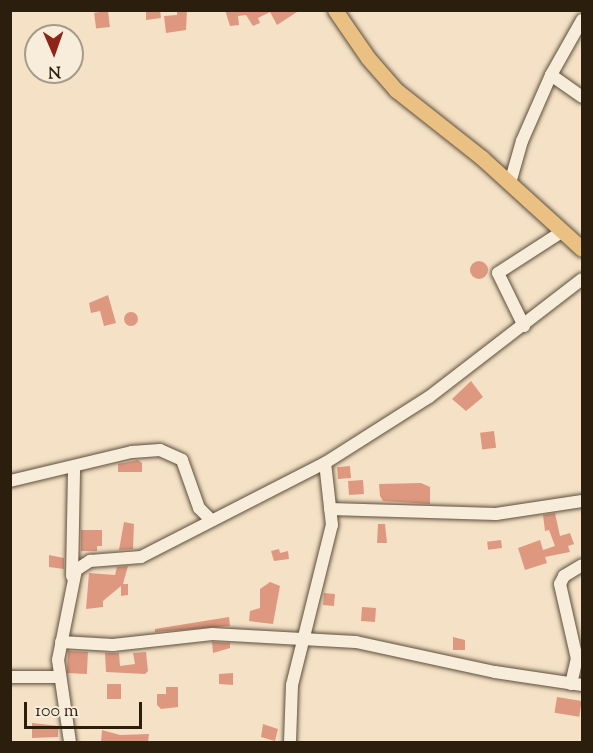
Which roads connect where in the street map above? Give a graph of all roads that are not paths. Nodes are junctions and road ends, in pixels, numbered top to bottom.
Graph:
1 (335, 10) edge
2 (582, 22) edge
3 (551, 75) junction
4 (582, 98) edge
5 (510, 183) junction
6 (563, 231) junction
7 (582, 249) edge
8 (582, 279) edge
9 (524, 326) junction
10 (325, 463) junction
11 (74, 467) junction
12 (10, 481) edge
13 (582, 501) edge
14 (330, 509) junction
15 (211, 520) junction
16 (582, 565) edge
17 (72, 576) junction
18 (306, 640) junction
19 (61, 642) junction
20 (10, 676) edge
21 (59, 676) junction
22 (577, 684) edge
23 (70, 742) edge
24 (290, 742) edge

1 - 5 main road
2 - 3 street
3 - 4 street
3 - 5 street
5 - 6 main road
6 - 7 main road
6 - 9 street
8 - 9 street
9 - 10 street
10 - 14 street
10 - 15 street
11 - 12 street
11 - 15 street
11 - 17 street
13 - 14 street
14 - 18 street
15 - 17 street
16 - 22 street
17 - 19 street
18 - 19 street
18 - 22 street
18 - 24 street
19 - 21 street
20 - 21 street
21 - 23 street

